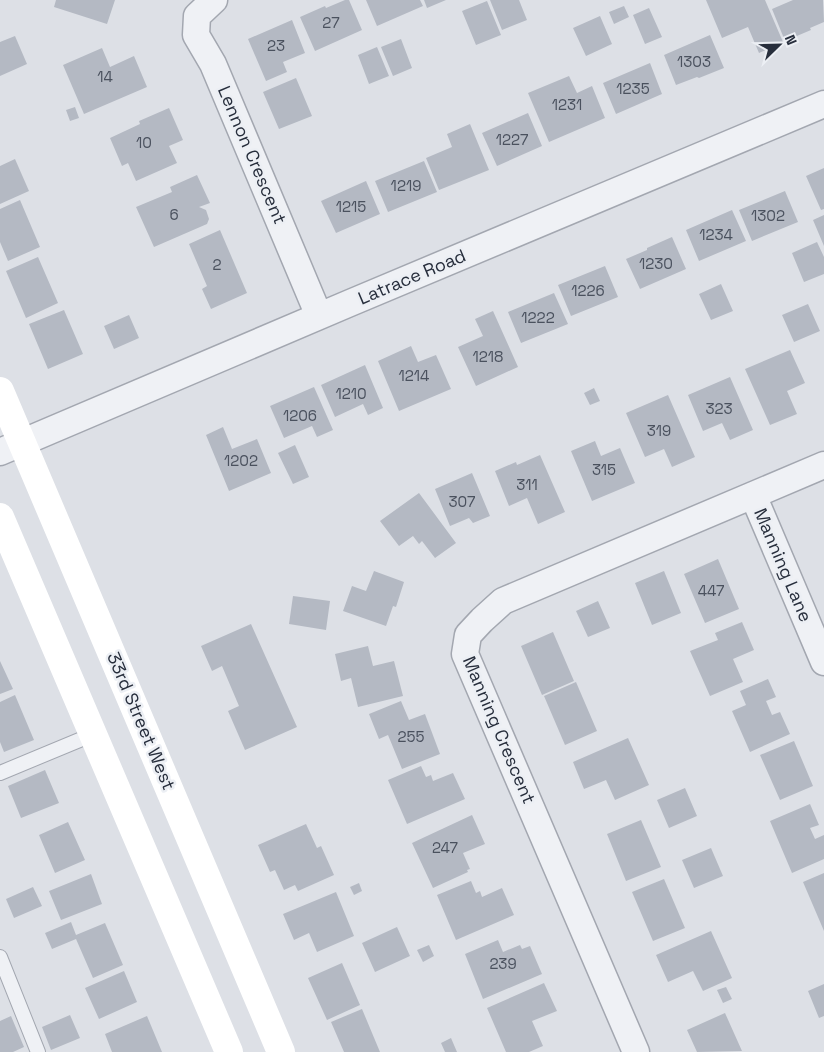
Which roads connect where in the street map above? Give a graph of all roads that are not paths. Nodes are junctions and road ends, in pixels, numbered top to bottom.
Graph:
1 (214, 0) edge
2 (824, 104) edge
3 (320, 316) junction
4 (0, 391) edge
5 (11, 447) edge
6 (824, 465) edge
7 (753, 495) junction
8 (0, 517) edge
9 (824, 662) edge
10 (94, 734) junction
11 (0, 773) edge
12 (0, 957) edge
13 (38, 1052) edge
14 (229, 1052) edge
15 (281, 1052) edge
16 (636, 1052) edge

1 - 3 street, Lennon Crescent
2 - 3 street, Latrace Road
3 - 5 street, Latrace Road
4 - 5 main road, 33rd Street West
5 - 15 main road, 33rd Street West
6 - 7 street, Manning Crescent
7 - 9 street, Manning Lane
7 - 16 street, Manning Crescent
8 - 10 main road
10 - 11 lane
10 - 14 main road
12 - 13 lane

